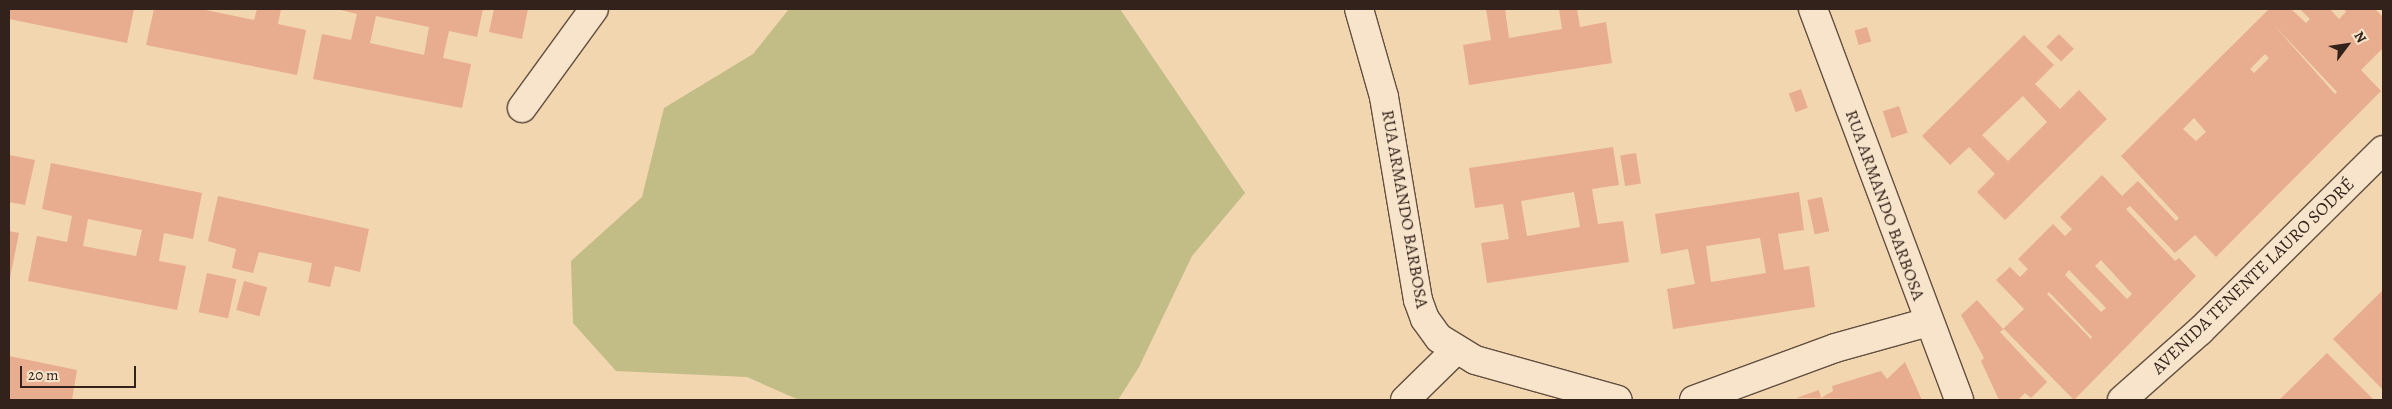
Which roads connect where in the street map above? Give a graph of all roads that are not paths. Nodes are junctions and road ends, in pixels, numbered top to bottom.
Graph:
1 (594, 9) edge
2 (1359, 9) edge
3 (1813, 9) edge
4 (522, 108) dead end
5 (2383, 150) edge
6 (1928, 322) junction
7 (1455, 351) junction
8 (1405, 400) edge
9 (1618, 400) edge
10 (1694, 400) edge
11 (1959, 400) edge
12 (2122, 400) edge

1 - 4 street
2 - 7 street, RUA ARMANDO BARBOSA
3 - 6 street, RUA ARMANDO BARBOSA
5 - 12 street, AVENIDA TENENTE LAURO SODRÉ
6 - 10 street
6 - 11 street, RUA ARMANDO BARBOSA
7 - 8 street
7 - 9 street

